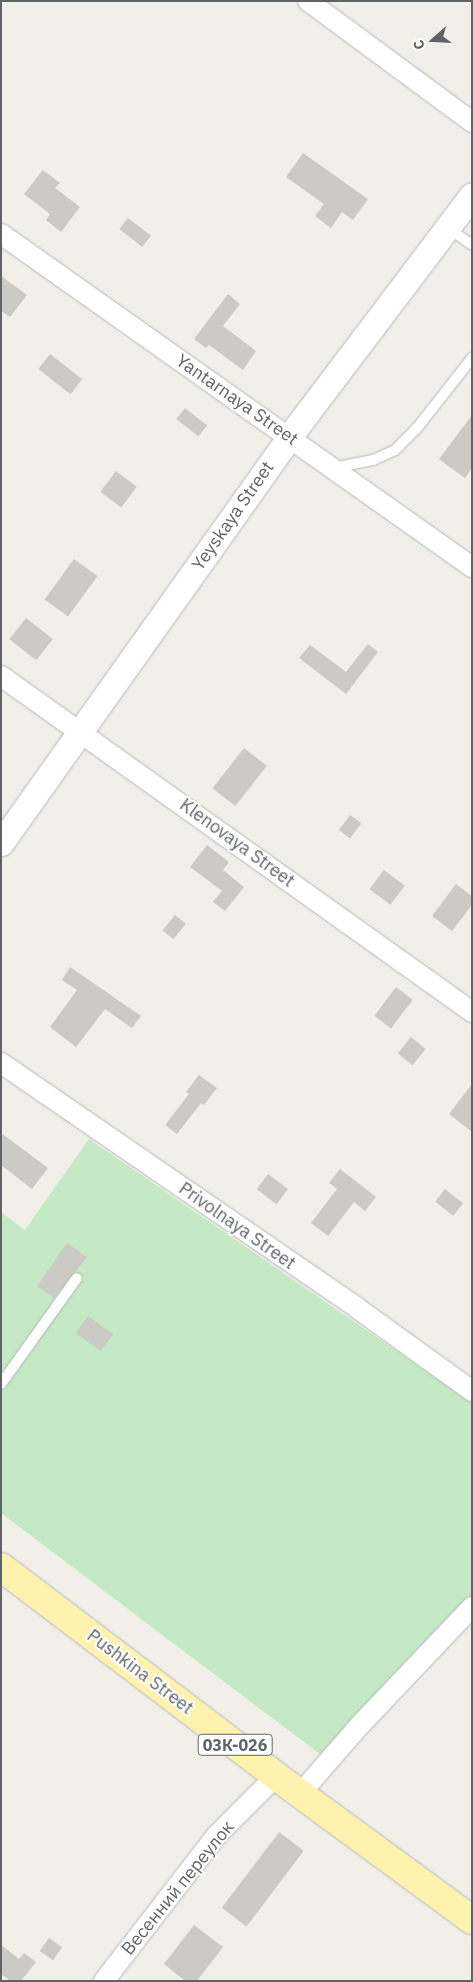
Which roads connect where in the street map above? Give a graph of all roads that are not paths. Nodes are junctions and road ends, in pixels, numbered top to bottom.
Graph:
1 (308, 1) edge
2 (472, 122) edge
3 (472, 195) edge
4 (447, 228) junction
5 (1, 234) edge
6 (472, 245) edge
7 (472, 358) edge
8 (289, 437) junction
9 (332, 468) junction
10 (472, 567) edge
11 (1, 676) edge
12 (81, 731) junction
13 (1, 843) edge
14 (472, 1012) edge
15 (1, 1063) edge
16 (78, 1278) dead end
17 (1, 1384) edge
18 (472, 1391) edge
19 (1, 1566) edge
20 (472, 1607) edge
21 (276, 1776) junction
22 (300, 1794) junction
23 (472, 1920) edge
24 (104, 1981) edge

1 - 2 street
3 - 4 street, Yeyskaya Street
4 - 6 lane
4 - 8 street, Yeyskaya Street
5 - 8 street, Yantarnaya Street
7 - 9 lane
8 - 9 street, Yantarnaya Street
8 - 12 street, Yeyskaya Street
9 - 10 street, Yantarnaya Street
11 - 12 street, Klenovaya Street
12 - 13 street, Yeyskaya Street
12 - 14 street, Klenovaya Street
15 - 18 street, Privolnaya Street
16 - 17 lane
19 - 21 main road, Pushkina Street / 03К-026
20 - 22 street
21 - 22 main road, Pushkina Street / 03К-026
21 - 24 street, Весенний переулок
22 - 23 main road, Pushkina Street / 03К-026

